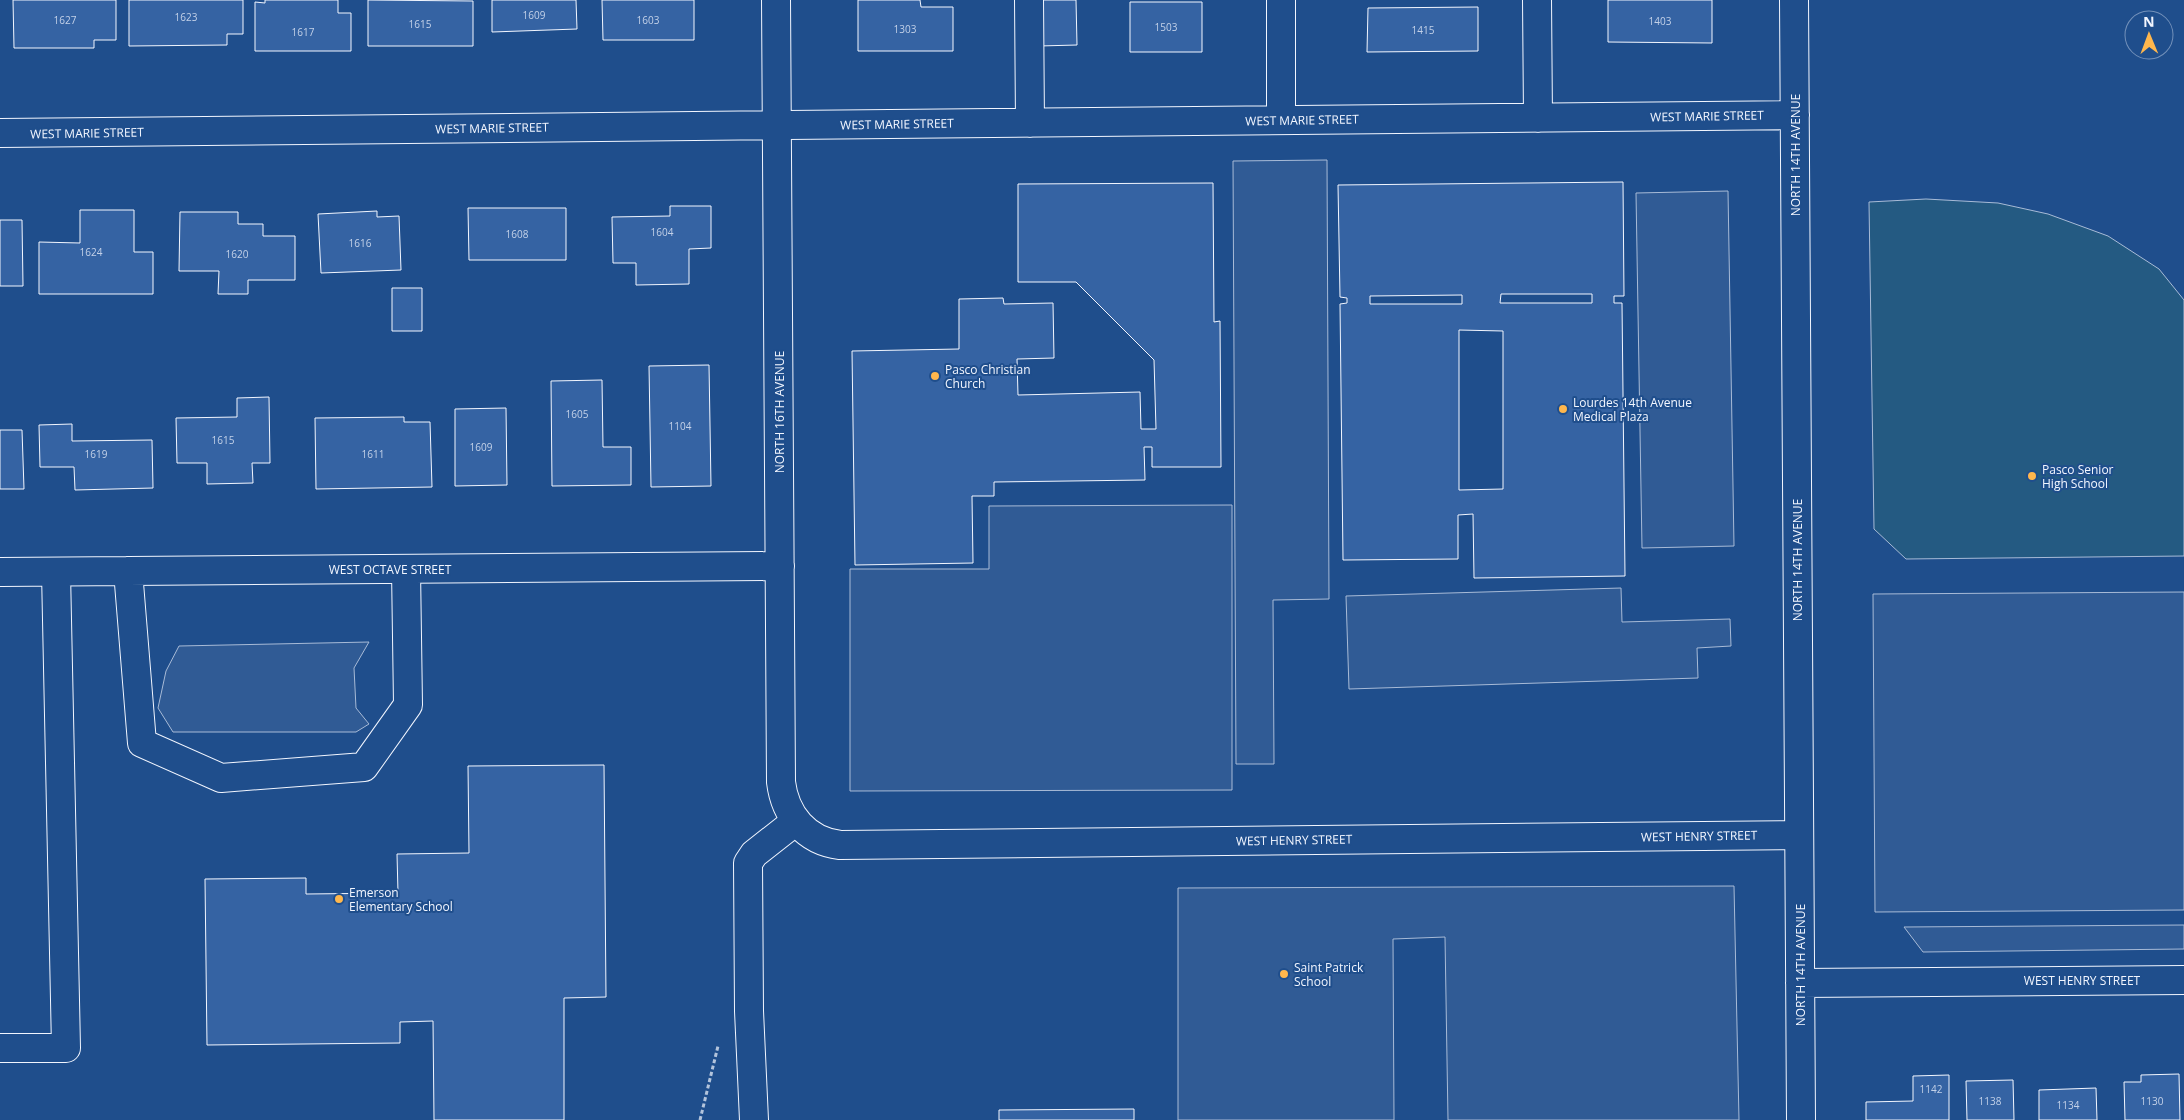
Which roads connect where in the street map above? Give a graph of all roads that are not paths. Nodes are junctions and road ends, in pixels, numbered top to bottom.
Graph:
1 (776, 0) edge
2 (1029, 0) edge
3 (1281, 0) edge
4 (1537, 0) edge
5 (1794, 0) edge
6 (1795, 115) junction
7 (1538, 118) junction
8 (1281, 120) junction
9 (1030, 123) junction
10 (777, 125) junction
11 (0, 134) edge
12 (780, 566) junction
13 (406, 568) junction
14 (128, 571) junction
15 (0, 572) edge
16 (56, 572) junction
17 (796, 821) junction
18 (1799, 835) junction
19 (2184, 980) edge
20 (1800, 983) junction
21 (0, 1048) edge
22 (754, 1120) edge
23 (1801, 1120) edge

1 - 10 street, NORTH 16TH AVENUE
2 - 9 street
3 - 8 street
4 - 7 street
5 - 6 street, NORTH 14TH AVENUE
6 - 7 street, WEST MARIE STREET
6 - 18 street, NORTH 14TH AVENUE
7 - 8 street, WEST MARIE STREET
8 - 9 street, WEST MARIE STREET
9 - 10 street, WEST MARIE STREET
10 - 11 street, WEST MARIE STREET
10 - 12 street, NORTH 16TH AVENUE
12 - 13 street, WEST OCTAVE STREET
12 - 17 street, NORTH 16TH AVENUE
13 - 14 street, WEST OCTAVE STREET
13 - 14 street
14 - 16 street, WEST OCTAVE STREET
15 - 16 street, WEST OCTAVE STREET
16 - 21 street
17 - 18 street, WEST HENRY STREET
17 - 22 street
18 - 20 street, NORTH 14TH AVENUE
19 - 20 street, WEST HENRY STREET
20 - 23 street, NORTH 14TH AVENUE

